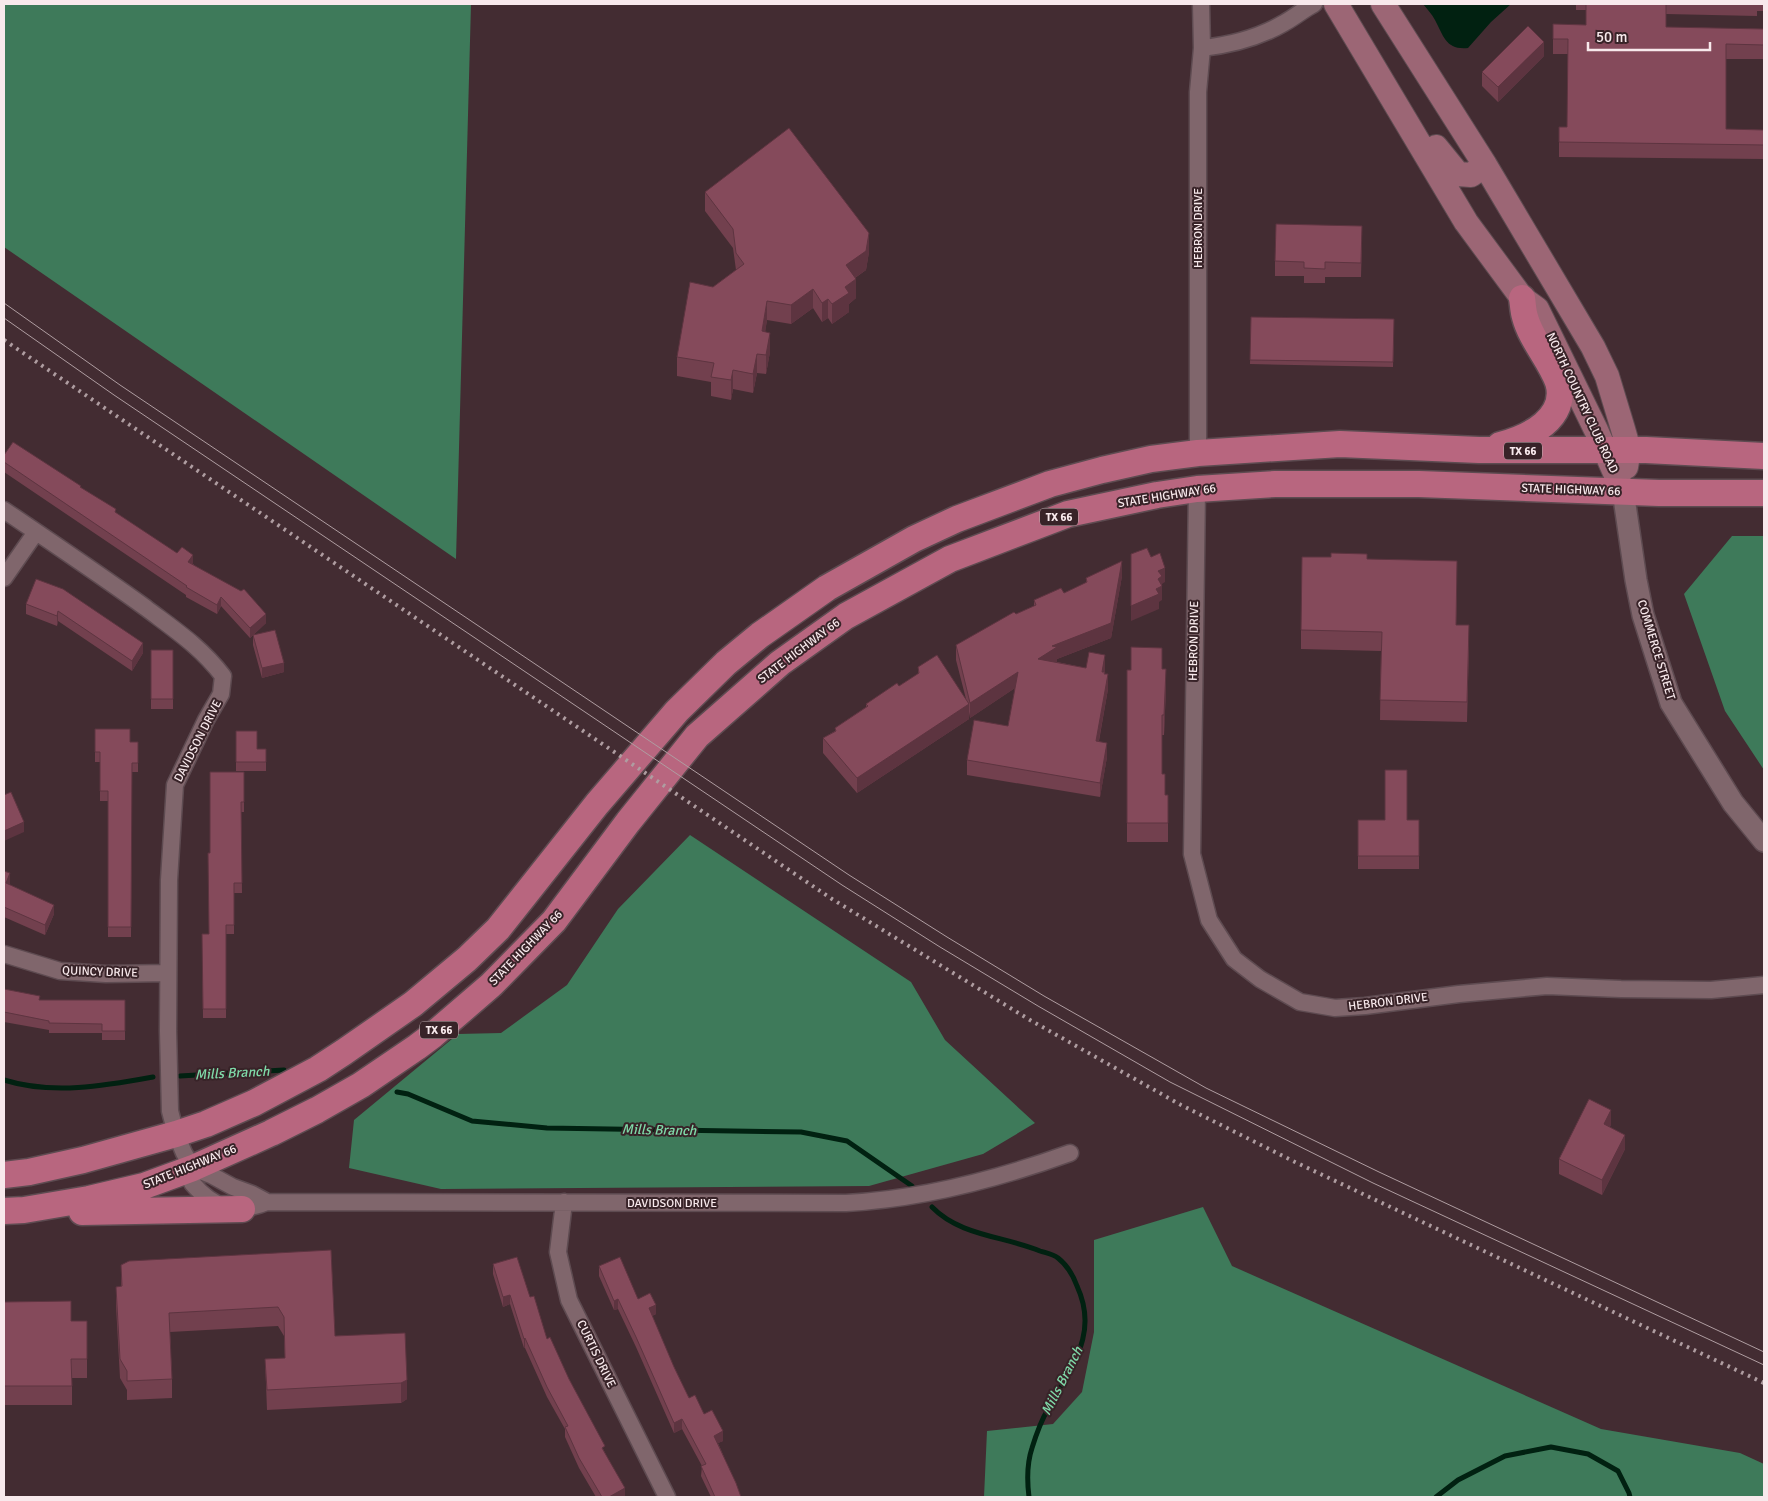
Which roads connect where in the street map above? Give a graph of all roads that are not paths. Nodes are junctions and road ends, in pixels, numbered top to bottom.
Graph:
1 (1202, 4) edge
2 (1314, 4) edge
3 (1336, 4) edge
4 (1383, 4) edge
5 (1202, 48) junction
6 (1399, 110) junction
7 (1485, 165) junction
8 (1522, 298) junction
9 (1340, 444) junction
10 (1480, 450) junction
11 (1617, 451) junction
12 (1198, 453) junction
13 (1764, 456) edge
14 (1197, 489) junction
15 (1623, 491) junction
16 (1764, 493) edge
17 (4, 510) edge
18 (1074, 513) junction
19 (36, 532) junction
20 (4, 578) edge
21 (1764, 840) edge
22 (4, 954) edge
23 (168, 973) junction
24 (1764, 985) edge
25 (176, 1134) junction
26 (1070, 1153) dead end
27 (193, 1168) junction
28 (4, 1175) edge
29 (267, 1202) junction
30 (564, 1202) junction
31 (242, 1209) junction
32 (4, 1212) edge
33 (667, 1497) edge

1 - 5 street, HEBRON DRIVE
2 - 5 street
3 - 6 main road, NORTH COUNTRY CLUB ROAD
4 - 7 main road, NORTH COUNTRY CLUB ROAD
5 - 12 street, HEBRON DRIVE
6 - 7 main road
6 - 8 main road, NORTH COUNTRY CLUB ROAD
7 - 11 main road, NORTH COUNTRY CLUB ROAD
8 - 10 main road
8 - 11 main road, NORTH COUNTRY CLUB ROAD
9 - 10 main road, TX 66
9 - 12 main road, TX 66
9 - 14 main road
10 - 11 main road, TX 66
11 - 13 main road, TX 66
11 - 15 main road, NORTH COUNTRY CLUB ROAD
12 - 18 main road
12 - 25 main road, TX 66
14 - 15 main road, STATE HIGHWAY 66 / TX 66
14 - 18 main road, STATE HIGHWAY 66 / TX 66
14 - 24 street, HEBRON DRIVE
15 - 16 main road, STATE HIGHWAY 66 / TX 66
15 - 21 street, COMMERCE STREET
17 - 19 street, DAVIDSON DRIVE
18 - 27 main road, STATE HIGHWAY 66 / TX 66
19 - 20 street
19 - 23 street, DAVIDSON DRIVE
22 - 23 street, QUINCY DRIVE
23 - 25 street, DAVIDSON DRIVE
25 - 27 street, DAVIDSON DRIVE
25 - 28 main road, TX 66
26 - 30 street, DAVIDSON DRIVE
27 - 29 street, DAVIDSON DRIVE
27 - 31 street, DAVIDSON DRIVE
27 - 32 main road, STATE HIGHWAY 66 / TX 66
29 - 30 street, DAVIDSON DRIVE
29 - 31 street, DAVIDSON DRIVE
30 - 33 street, CURTIS DRIVE
31 - 32 main road

